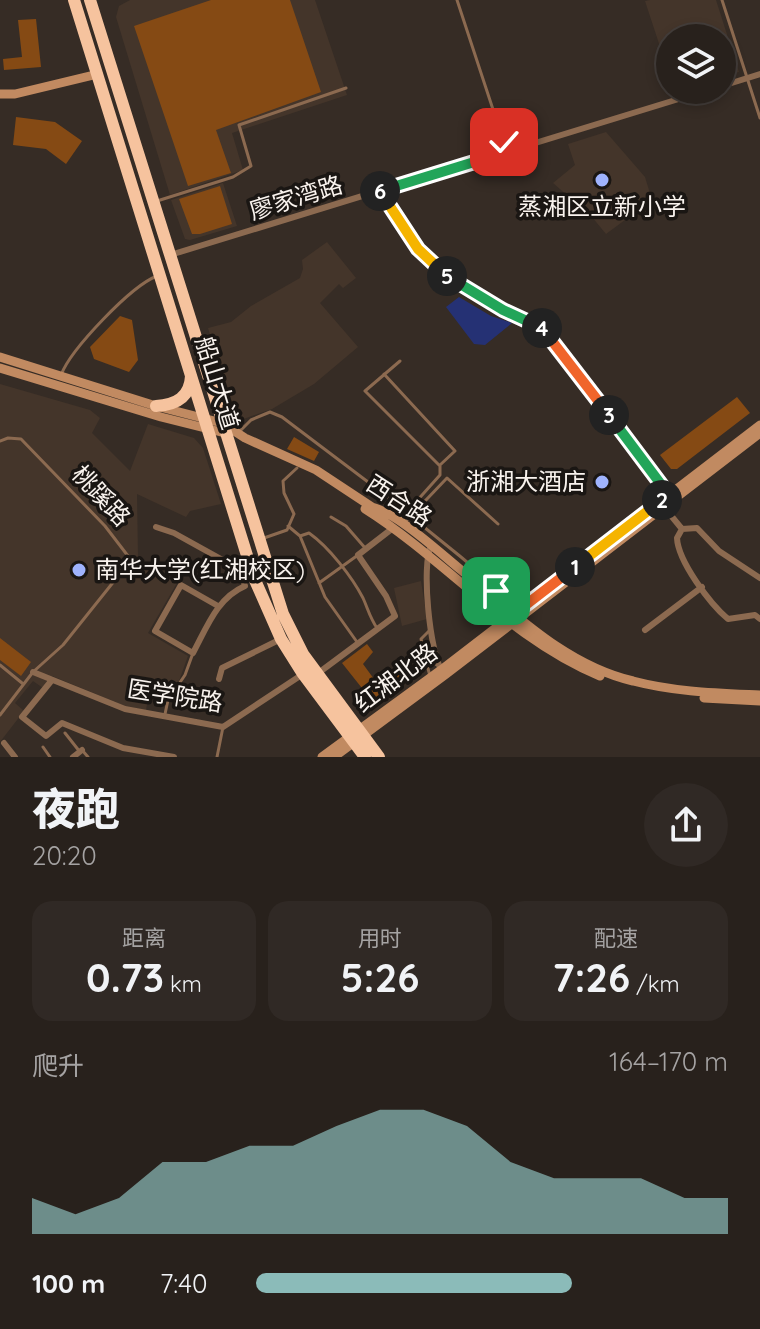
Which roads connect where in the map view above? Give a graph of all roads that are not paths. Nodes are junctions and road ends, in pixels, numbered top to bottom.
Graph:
1 (74, 0) edge
2 (457, 0) edge
3 (722, 0) edge
4 (93, 1) edge
5 (98, 74) junction
6 (760, 74) edge
7 (747, 78) junction
8 (736, 82) edge
9 (346, 88) dead end
10 (0, 94) edge
11 (663, 104) edge
12 (760, 118) edge
13 (507, 152) junction
14 (379, 191) junction
15 (154, 202) junction
16 (170, 255) junction
17 (160, 275) junction
18 (0, 357) edge
19 (400, 361) dead end
20 (0, 368) edge
21 (191, 373) junction
22 (384, 374) junction
23 (61, 375) junction
24 (159, 411) junction
25 (206, 423) junction
26 (760, 425) edge
27 (228, 429) junction
28 (760, 433) edge
29 (0, 441) edge
30 (220, 465) junction
31 (440, 466) junction
32 (297, 468) junction
33 (669, 495) junction
34 (664, 507) junction
35 (406, 513) junction
36 (411, 516) junction
37 (331, 517) dead end
38 (498, 524) dead end
39 (288, 526) junction
40 (156, 527) dead end
41 (398, 528) junction
42 (682, 529) junction
43 (300, 536) junction
44 (260, 540) junction
45 (366, 549) junction
46 (429, 549) junction
47 (358, 555) junction
48 (341, 567) junction
49 (246, 572) junction
50 (759, 579) edge
51 (319, 584) junction
52 (702, 587) junction
53 (496, 599) junction
54 (218, 606) junction
55 (758, 615) edge
56 (513, 619) junction
57 (378, 628) junction
58 (432, 629) junction
59 (645, 630) dead end
60 (281, 639) junction
61 (358, 643) junction
62 (193, 653) junction
63 (426, 661) junction
64 (0, 665) edge
65 (441, 670) junction
66 (33, 672) junction
67 (303, 674) junction
68 (317, 674) junction
69 (431, 678) junction
70 (219, 679) dead end
71 (52, 680) junction
72 (23, 684) junction
73 (760, 695) edge
74 (760, 701) edge
75 (0, 715) edge
76 (164, 716) junction
77 (223, 727) junction
78 (65, 733) dead end
79 (357, 737) junction
80 (4, 743) dead end
81 (43, 747) dead end
82 (78, 753) edge
83 (15, 757) edge
84 (50, 757) edge
85 (88, 757) edge
86 (174, 757) edge
87 (217, 757) edge
88 (322, 757) edge
89 (334, 757) edge
90 (365, 757) edge
91 (379, 757) edge

1 - 5 highway, 船山大道
2 - 13 lane
3 - 7 lane
4 - 15 highway, 船山大道
5 - 10 main road
5 - 17 highway, 船山大道
6 - 7 street
7 - 8 street
7 - 12 lane
9 - 15 lane
11 - 13 street, 廖家湾路
13 - 14 street, 廖家湾路
14 - 16 street, 廖家湾路
14 - 33 street
15 - 16 highway, 船山大道
16 - 27 highway, 船山大道
17 - 21 highway, 船山大道
17 - 23 lane
18 - 23 main road, 西合路
19 - 22 lane
20 - 24 main road, 西合路
21 - 24 highway
21 - 25 highway, 船山大道
22 - 31 lane
22 - 31 lane
23 - 24 main road, 西合路
24 - 25 main road, 西合路
24 - 30 main road
25 - 27 main road, 西合路
25 - 30 highway, 船山大道
26 - 33 main road, 红湘北路
27 - 32 main road, 西合路
27 - 35 lane
27 - 41 main road, 西合路
27 - 44 highway, 船山大道
28 - 34 main road, 红湘北路
29 - 66 lane, 桃蹊路
30 - 49 highway, 船山大道
31 - 35 lane
32 - 39 lane
32 - 41 main road, 西合路
33 - 56 main road, 红湘北路
34 - 42 street
34 - 56 main road, 红湘北路
35 - 36 lane
35 - 41 lane
36 - 38 lane
36 - 41 lane
36 - 53 lane
37 - 45 lane
39 - 43 lane
39 - 44 lane
40 - 49 street
41 - 45 street
41 - 46 main road, 西合路
42 - 50 street
42 - 52 street
43 - 48 lane
43 - 51 lane
44 - 68 highway, 船山大道
45 - 47 street
46 - 53 main road, 西合路
46 - 56 main road, 西合路
46 - 58 street
47 - 48 lane
47 - 57 street
48 - 51 lane
48 - 57 lane
49 - 54 street
49 - 60 highway, 船山大道
51 - 61 lane
52 - 55 street
52 - 59 street
53 - 56 main road, 西合路
54 - 62 street
54 - 62 street
56 - 65 main road, 红湘北路
56 - 73 main road, 西合路
56 - 74 main road, 西合路
57 - 61 street
58 - 63 lane
58 - 65 street
60 - 67 highway, 船山大道
60 - 70 street
61 - 68 street
62 - 76 lane
63 - 65 lane
63 - 69 lane
64 - 72 lane
65 - 69 main road, 红湘北路
65 - 79 main road, 红湘北路
66 - 71 street, 医学院路
66 - 72 lane
67 - 77 street, 医学院路
67 - 79 highway, 船山大道
68 - 79 highway, 船山大道
69 - 79 main road, 红湘北路
71 - 76 street, 医学院路
71 - 86 street
72 - 75 lane
76 - 77 street, 医学院路
77 - 87 lane
78 - 82 lane
79 - 88 main road, 红湘北路
79 - 89 main road, 红湘北路
79 - 90 highway, 船山大道
79 - 91 highway, 船山大道
80 - 83 street
81 - 84 lane
82 - 85 lane

